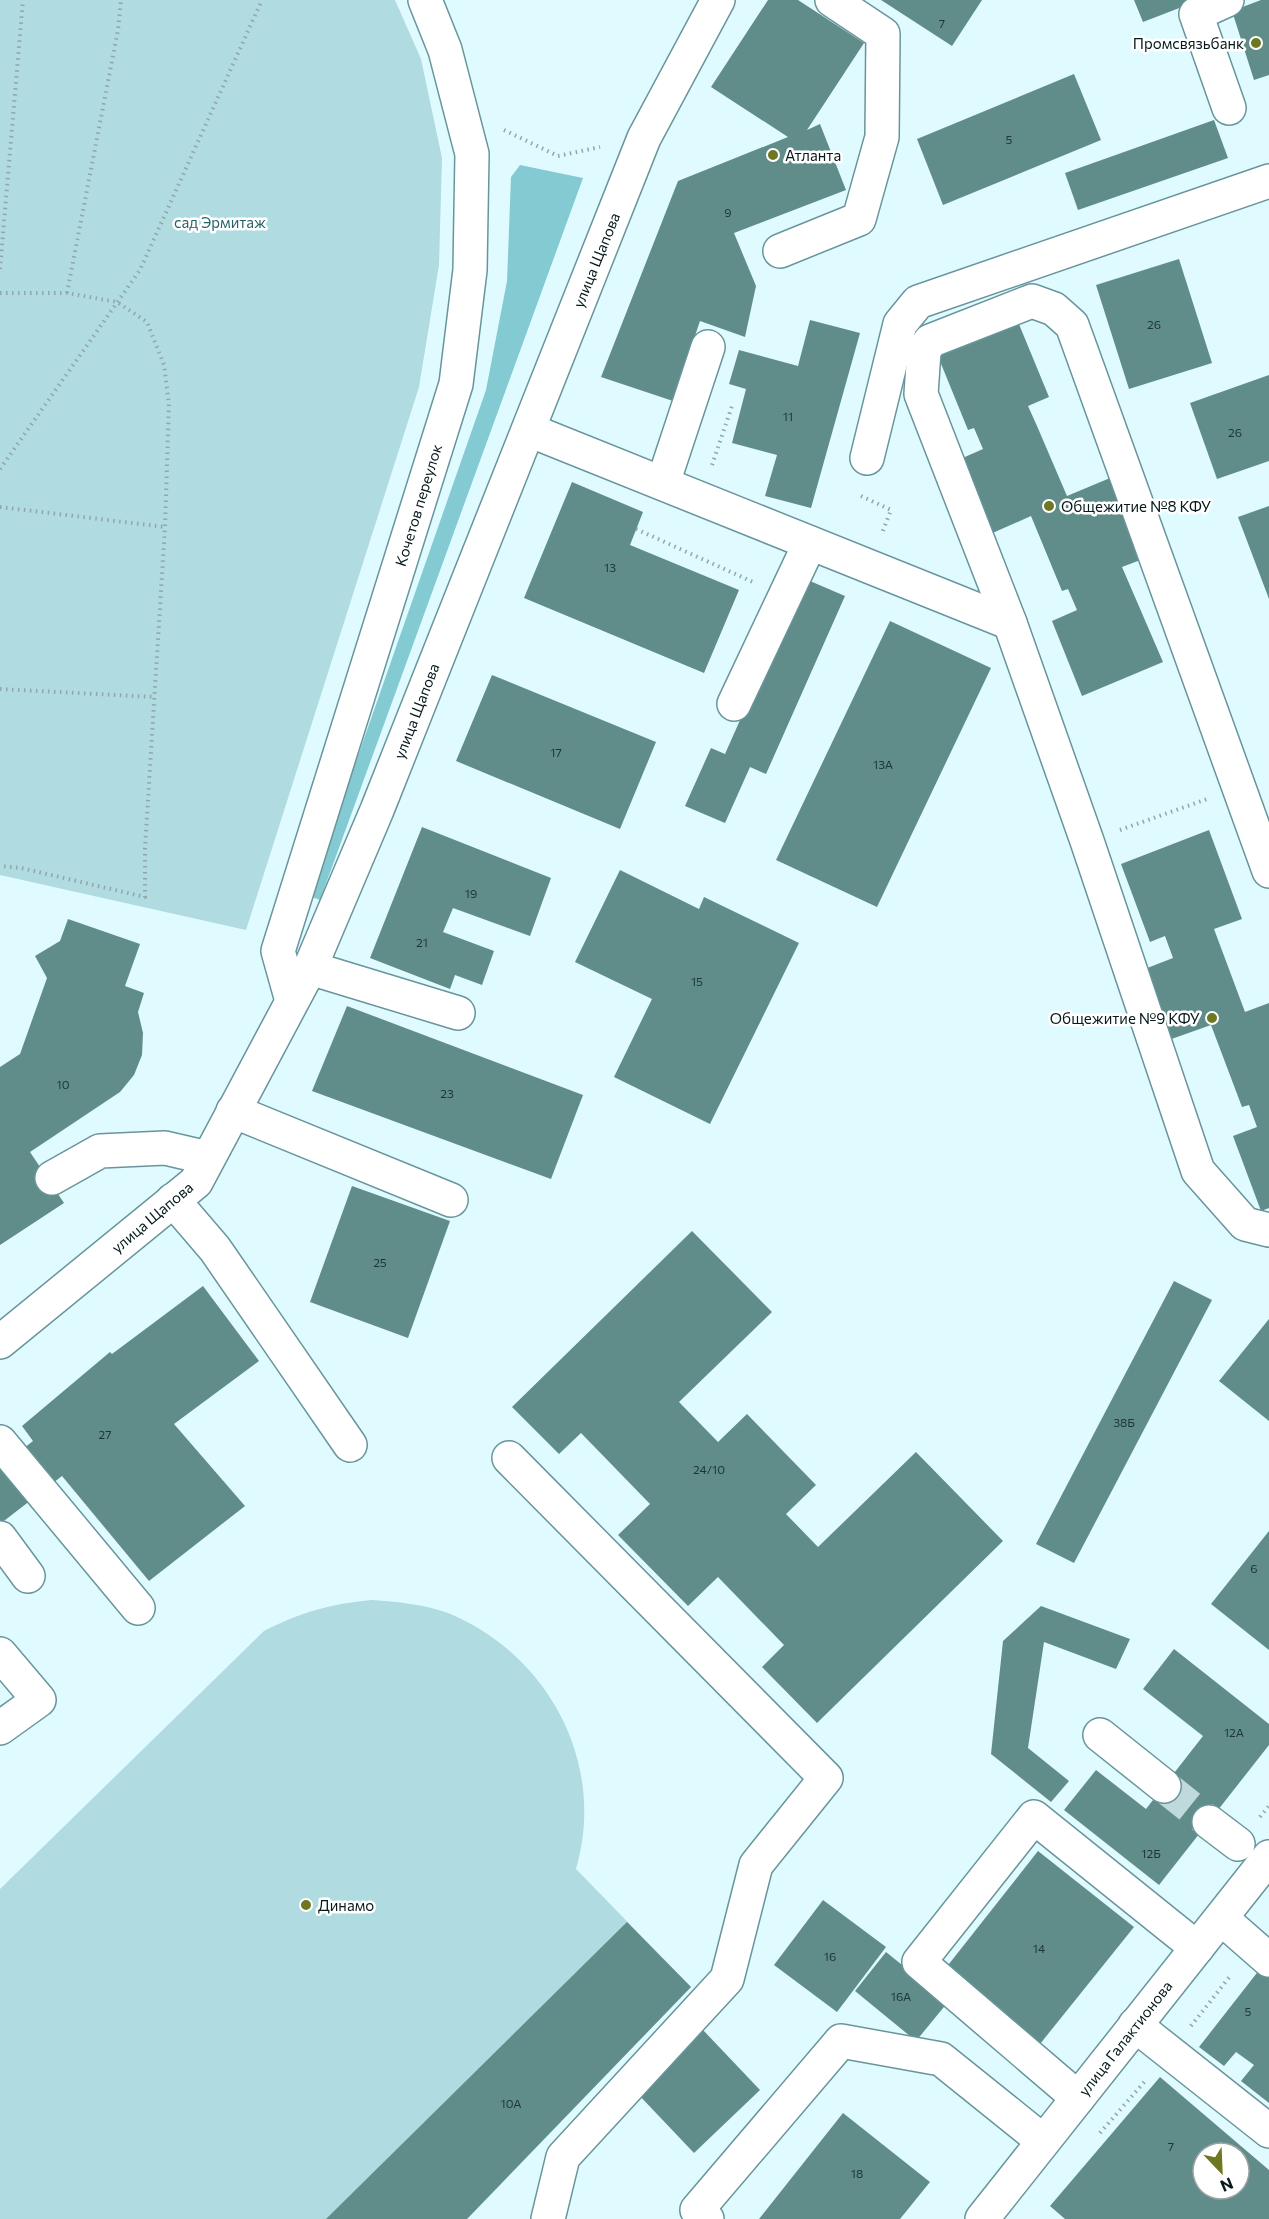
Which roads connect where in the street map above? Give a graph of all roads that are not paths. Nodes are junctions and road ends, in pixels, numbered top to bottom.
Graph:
1 (425, 0) edge
2 (718, 0) edge
3 (832, 0) edge
4 (1227, 0) edge
5 (1229, 108) dead end
6 (1269, 182) edge
7 (780, 251) dead end
8 (708, 347) dead end
9 (529, 430) junction
10 (867, 458) road end
11 (663, 483) junction
12 (810, 543) junction
13 (1010, 623) junction
14 (734, 704) dead end
15 (1269, 871) edge
16 (309, 968) junction
17 (292, 1001) junction
18 (458, 1013) dead end
19 (233, 1111) junction
20 (208, 1158) junction
21 (52, 1179) dead end
22 (173, 1200) junction
23 (452, 1200) dead end
24 (1269, 1230) edge
25 (0, 1342) edge
26 (0, 1442) edge
27 (350, 1445) dead end
28 (509, 1458) dead end
29 (0, 1538) edge
30 (28, 1576) dead end
31 (138, 1608) dead end
32 (0, 1654) edge
33 (0, 1728) edge
34 (1100, 1735) dead end
35 (1164, 1786) tunnel mouth
36 (1209, 1822) tunnel mouth
37 (1238, 1844) dead end
38 (1269, 1857) edge
39 (1221, 1918) junction
40 (1197, 1948) junction
41 (1269, 1960) edge
42 (1135, 2025) junction
43 (1078, 2097) junction
44 (1269, 2131) edge
45 (1043, 2141) junction
46 (997, 2214) edge
47 (548, 2219) edge
48 (707, 2219) edge

1 - 17 street, Кочетов переулок
2 - 9 street, улица Щапова
3 - 7 street
4 - 5 street
6 - 10 street
8 - 11 street
9 - 11 street
9 - 16 street, улица Щапова
11 - 12 street
12 - 13 street
12 - 14 street
13 - 15 street
13 - 24 street
16 - 17 street, улица Щапова
16 - 18 street
17 - 19 street, улица Щапова
19 - 20 street, улица Щапова
19 - 23 street
20 - 21 street
20 - 22 street, улица Щапова
22 - 25 street, улица Щапова
22 - 27 street
26 - 31 street
28 - 47 street
29 - 30 street
32 - 33 street
34 - 35 street
36 - 37 street
38 - 39 street, улица Галактионова
39 - 40 street, улица Галактионова
39 - 41 street
40 - 42 street, улица Галактионова
40 - 43 street
42 - 43 street, улица Галактионова
42 - 44 street
43 - 45 street, улица Галактионова
45 - 46 street, улица Галактионова
45 - 48 street

